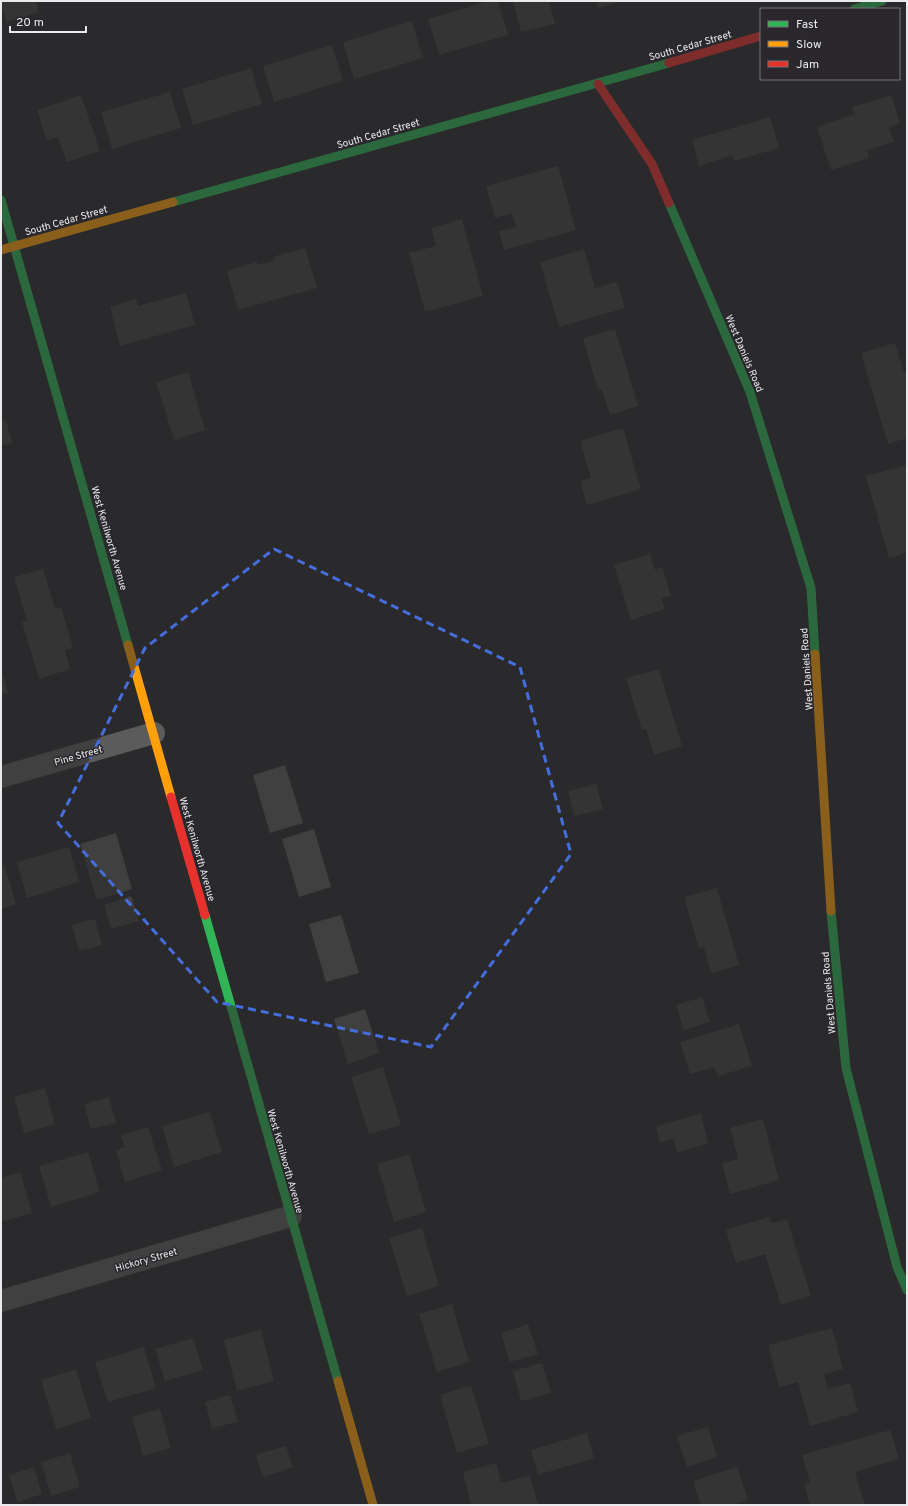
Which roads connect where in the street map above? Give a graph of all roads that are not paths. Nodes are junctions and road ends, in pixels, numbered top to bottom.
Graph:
1 (882, 1) edge
2 (858, 8) edge
3 (760, 36) edge
4 (598, 84) junction
5 (1, 200) edge
6 (15, 246) junction
7 (1, 250) edge
8 (154, 733) junction
9 (1, 777) edge
10 (290, 1216) junction
11 (907, 1290) edge
12 (1, 1301) edge
13 (372, 1505) edge

1 - 2 street
3 - 4 street, South Cedar Street
4 - 6 street, South Cedar Street
4 - 11 street, West Daniels Road
5 - 6 street, West Kenilworth Avenue
6 - 7 street, South Cedar Street
6 - 8 street, West Kenilworth Avenue
8 - 9 street, Pine Street
8 - 10 street, West Kenilworth Avenue
10 - 12 street, Hickory Street
10 - 13 street, West Kenilworth Avenue

